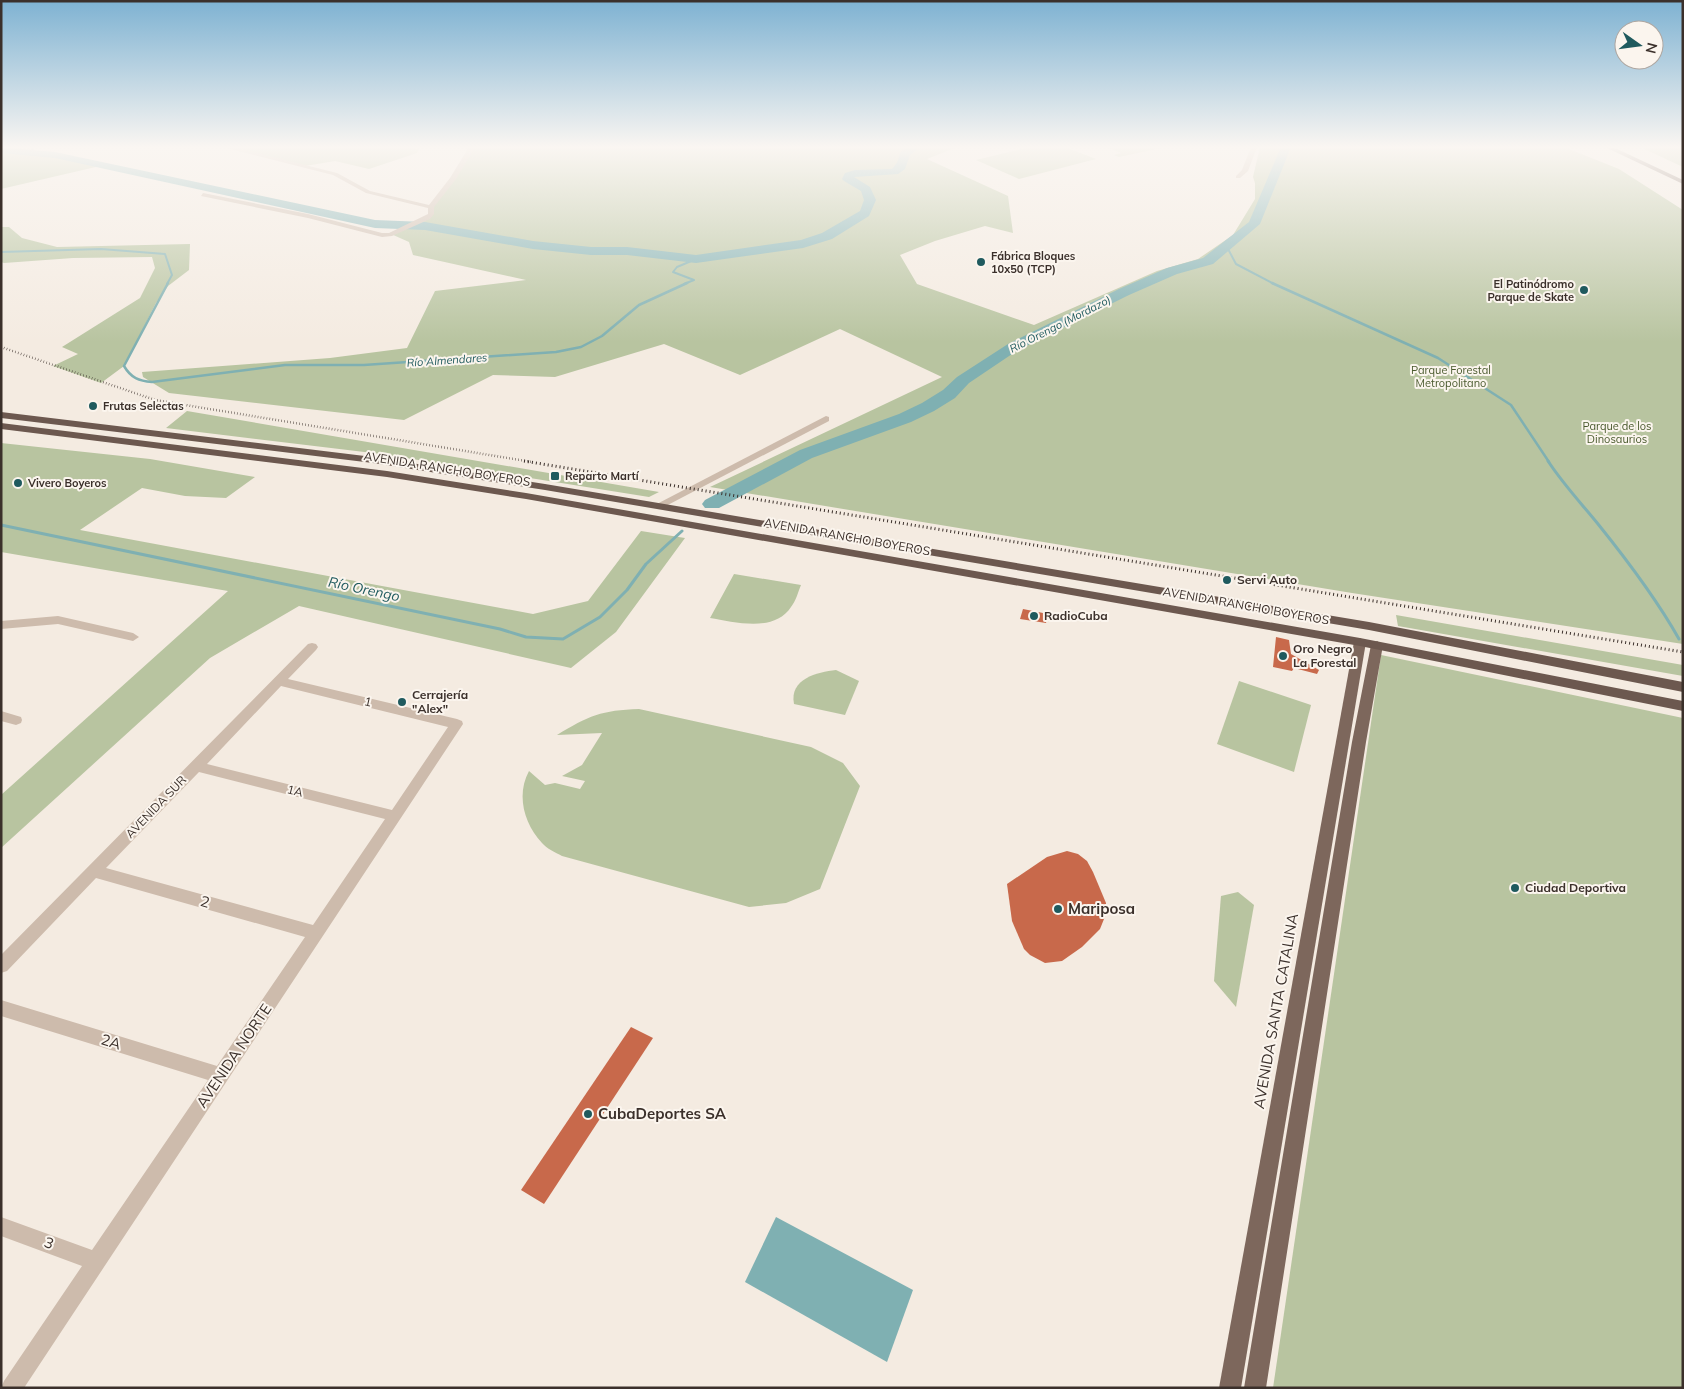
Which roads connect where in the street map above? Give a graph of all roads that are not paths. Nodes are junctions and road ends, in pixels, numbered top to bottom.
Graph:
1 (287, 212) edge
2 (432, 212) edge
3 (1, 415) edge
4 (826, 420) dead end
5 (1, 426) edge
6 (658, 506) junction
7 (1302, 616) junction
8 (1, 625) edge
9 (133, 636) dead end
10 (1419, 636) junction
11 (1362, 638) junction
12 (312, 647) dead end
13 (1376, 648) junction
14 (278, 681) junction
15 (1683, 687) edge
16 (1683, 706) edge
17 (1, 716) edge
18 (16, 720) dead end
19 (457, 724) joint
20 (196, 766) junction
21 (395, 816) junction
22 (94, 871) junction
23 (317, 933) junction
24 (1, 966) edge
25 (1, 1008) edge
26 (221, 1076) junction
27 (1, 1226) edge
28 (96, 1261) junction
29 (11, 1388) edge
30 (1230, 1388) edge
31 (1255, 1388) edge

1 - 2 street
3 - 6 highway, AVENIDA RANCHO BOYEROS
4 - 6 street
5 - 11 highway, AVENIDA RANCHO BOYEROS
6 - 7 highway, AVENIDA RANCHO BOYEROS
7 - 10 highway, AVENIDA RANCHO BOYEROS
7 - 11 highway
8 - 9 street
10 - 11 highway
10 - 15 highway, AVENIDA RANCHO BOYEROS
11 - 13 highway, AVENIDA RANCHO BOYEROS
11 - 30 main road, AVENIDA SANTA CATALINA
12 - 14 street, AVENIDA SUR
13 - 16 highway
13 - 31 main road
14 - 19 street, 1
14 - 20 street, AVENIDA SUR
17 - 18 street
19 - 21 street, AVENIDA NORTE
20 - 21 street, 1A
20 - 22 street, AVENIDA SUR
21 - 23 street, AVENIDA NORTE
22 - 23 street, 2
22 - 24 street, AVENIDA SUR
23 - 26 street, AVENIDA NORTE
25 - 26 street, 2A
26 - 28 street, AVENIDA NORTE
27 - 28 street, 3
28 - 29 street, AVENIDA NORTE

